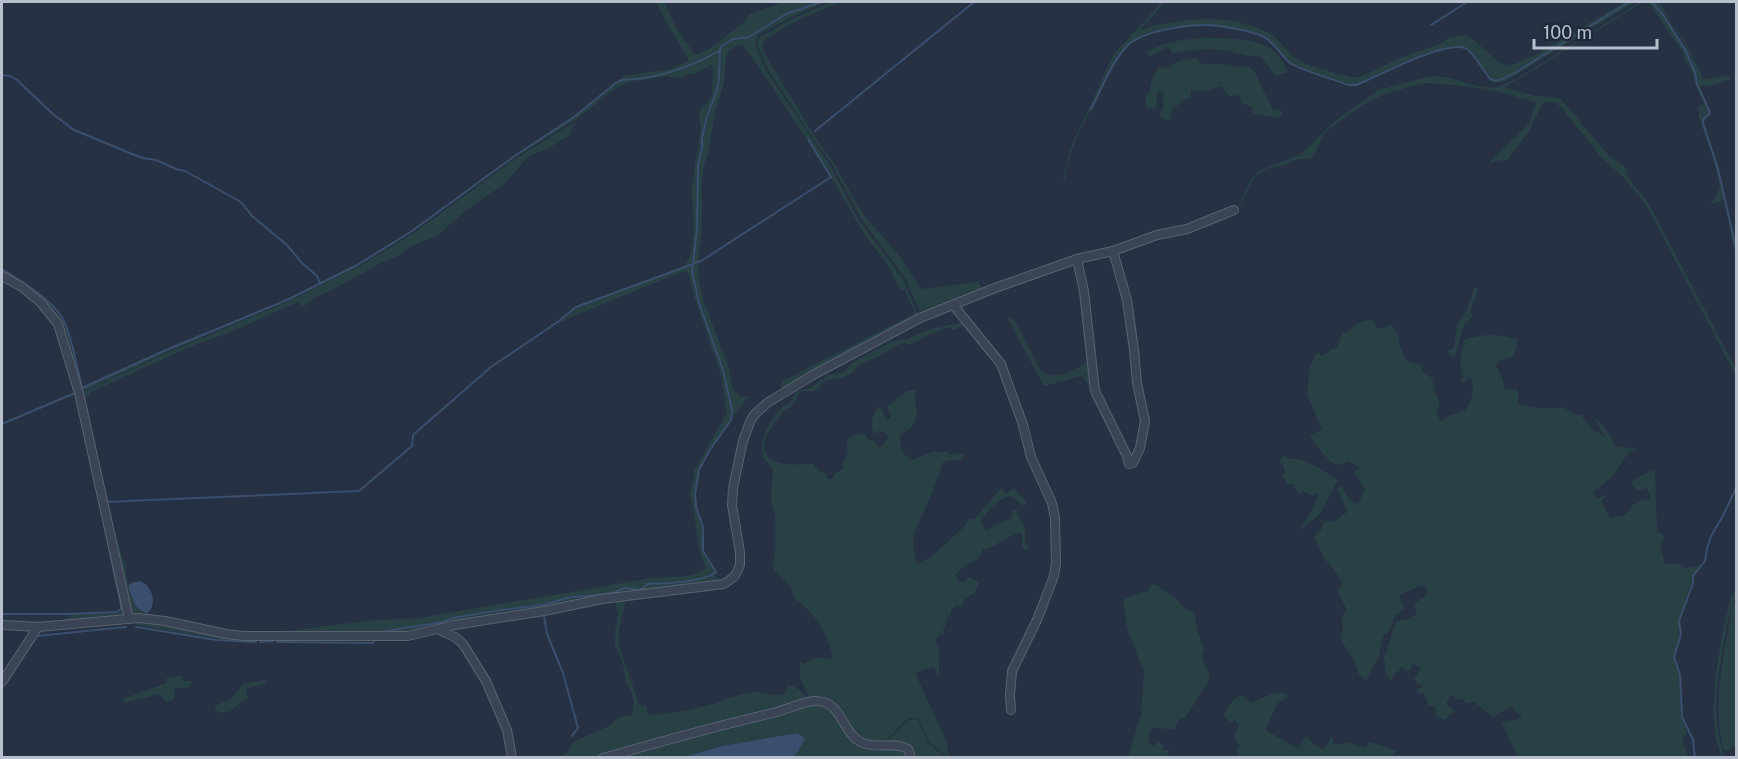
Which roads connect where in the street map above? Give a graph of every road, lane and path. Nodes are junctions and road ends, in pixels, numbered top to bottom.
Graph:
1 (1234, 210) dead end
2 (1113, 250) junction
3 (1077, 258) junction
4 (2, 276) edge
5 (954, 306) junction
6 (129, 618) junction
7 (2, 625) edge
8 (38, 627) junction
9 (439, 630) junction
10 (2, 682) edge
11 (1011, 710) dead end
12 (512, 758) edge
13 (603, 758) edge
14 (911, 758) edge

1 - 2 street
2 - 3 street
2 - 3 street
3 - 5 street
4 - 6 street
5 - 9 street
5 - 11 street
6 - 8 street
6 - 9 street
7 - 8 street
8 - 10 street
9 - 12 street
13 - 14 street

